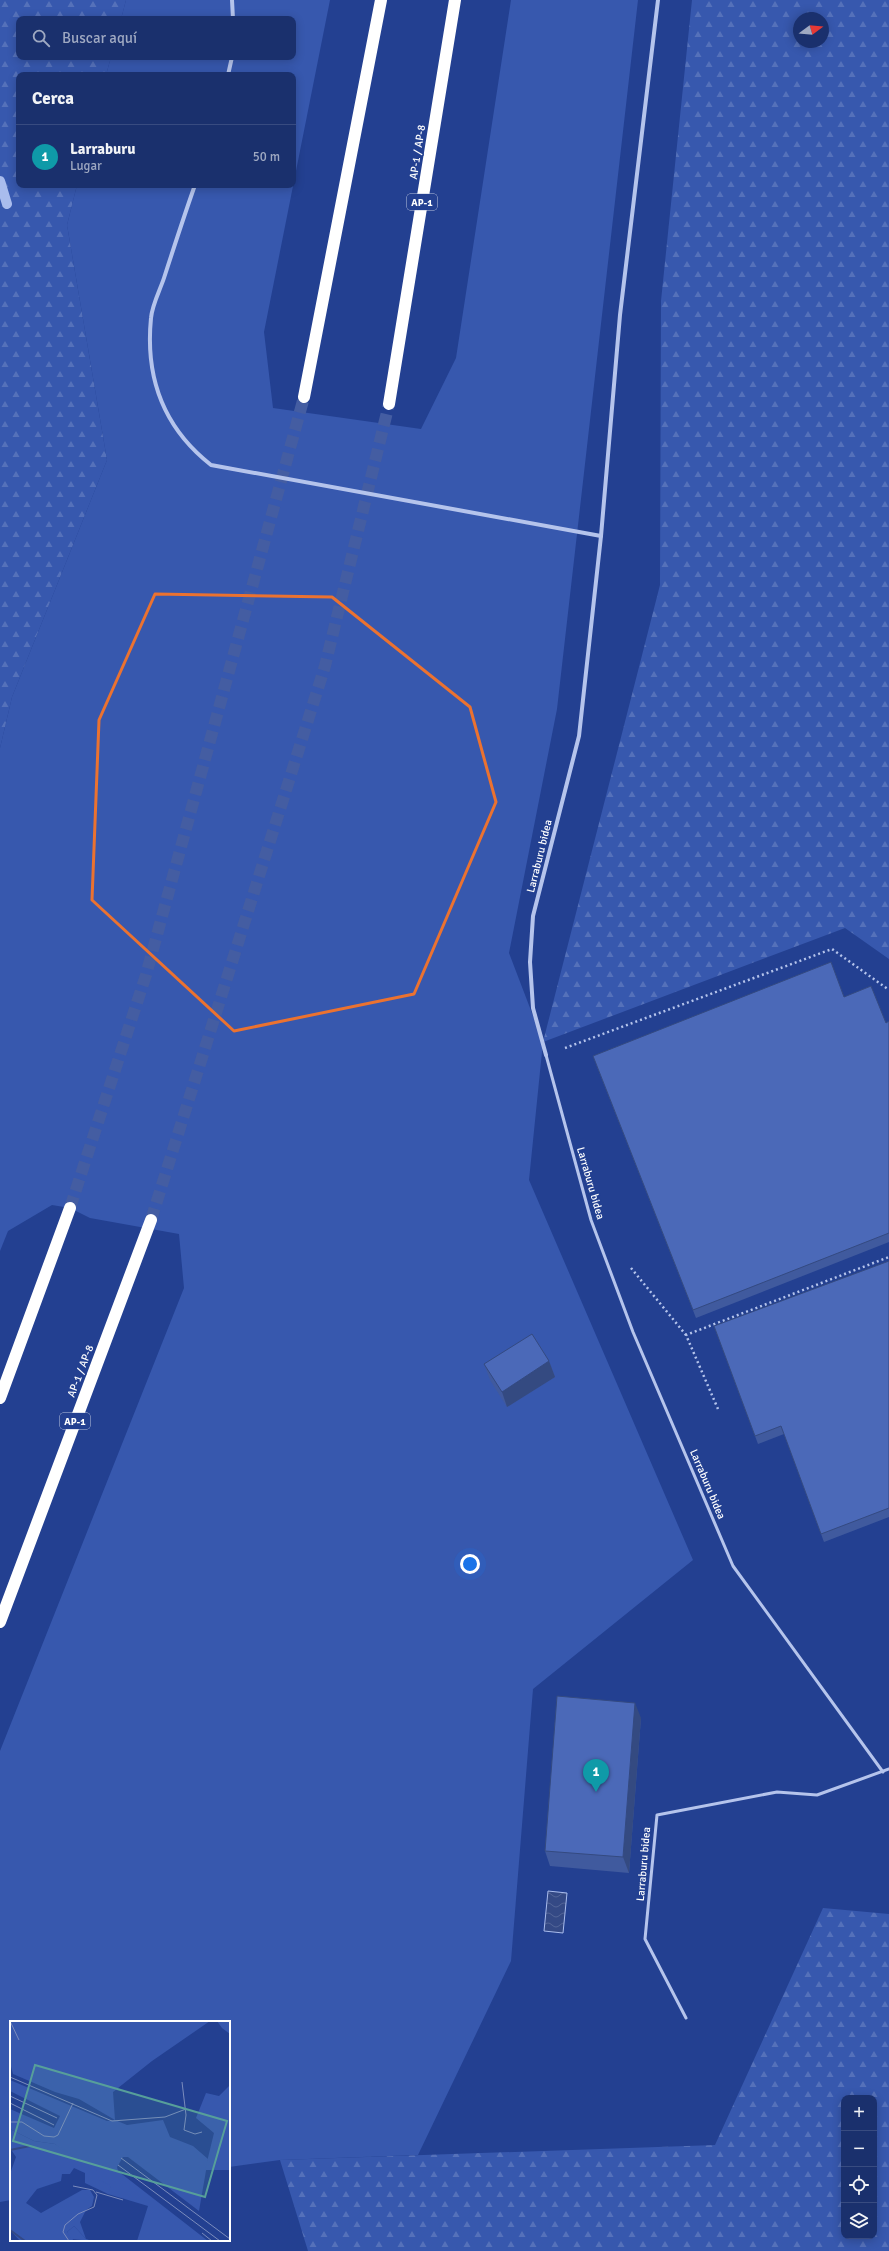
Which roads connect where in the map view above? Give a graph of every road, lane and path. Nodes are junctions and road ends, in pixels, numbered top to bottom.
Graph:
1 (232, 0) edge
2 (380, 0) edge
3 (455, 0) edge
4 (658, 0) edge
5 (233, 16) edge
6 (231, 60) edge
7 (229, 72) edge
8 (194, 188) edge
9 (304, 397) tunnel mouth
10 (389, 404) tunnel mouth
11 (601, 536) junction
12 (889, 990) edge
13 (546, 1055) junction
14 (70, 1208) tunnel mouth
15 (151, 1220) tunnel mouth
16 (889, 1257) edge
17 (626, 1262) dead end
18 (686, 1335) junction
19 (0, 1398) edge
20 (718, 1410) dead end
21 (0, 1622) edge
22 (889, 1769) edge
23 (883, 1772) junction
24 (686, 2018) dead end

1 - 5 street
2 - 9 highway
3 - 10 highway, AP-1 / AP-8 / AP-1
4 - 11 street, Larraburu bidea
6 - 7 street
8 - 11 street
11 - 13 street, Larraburu bidea
12 - 13 path
13 - 23 lane, Larraburu bidea
14 - 19 highway
15 - 21 highway, AP-1 / AP-8 / AP-1
16 - 18 path
17 - 18 path
18 - 20 path
22 - 23 lane, Larraburu bidea
23 - 24 lane, Larraburu bidea

